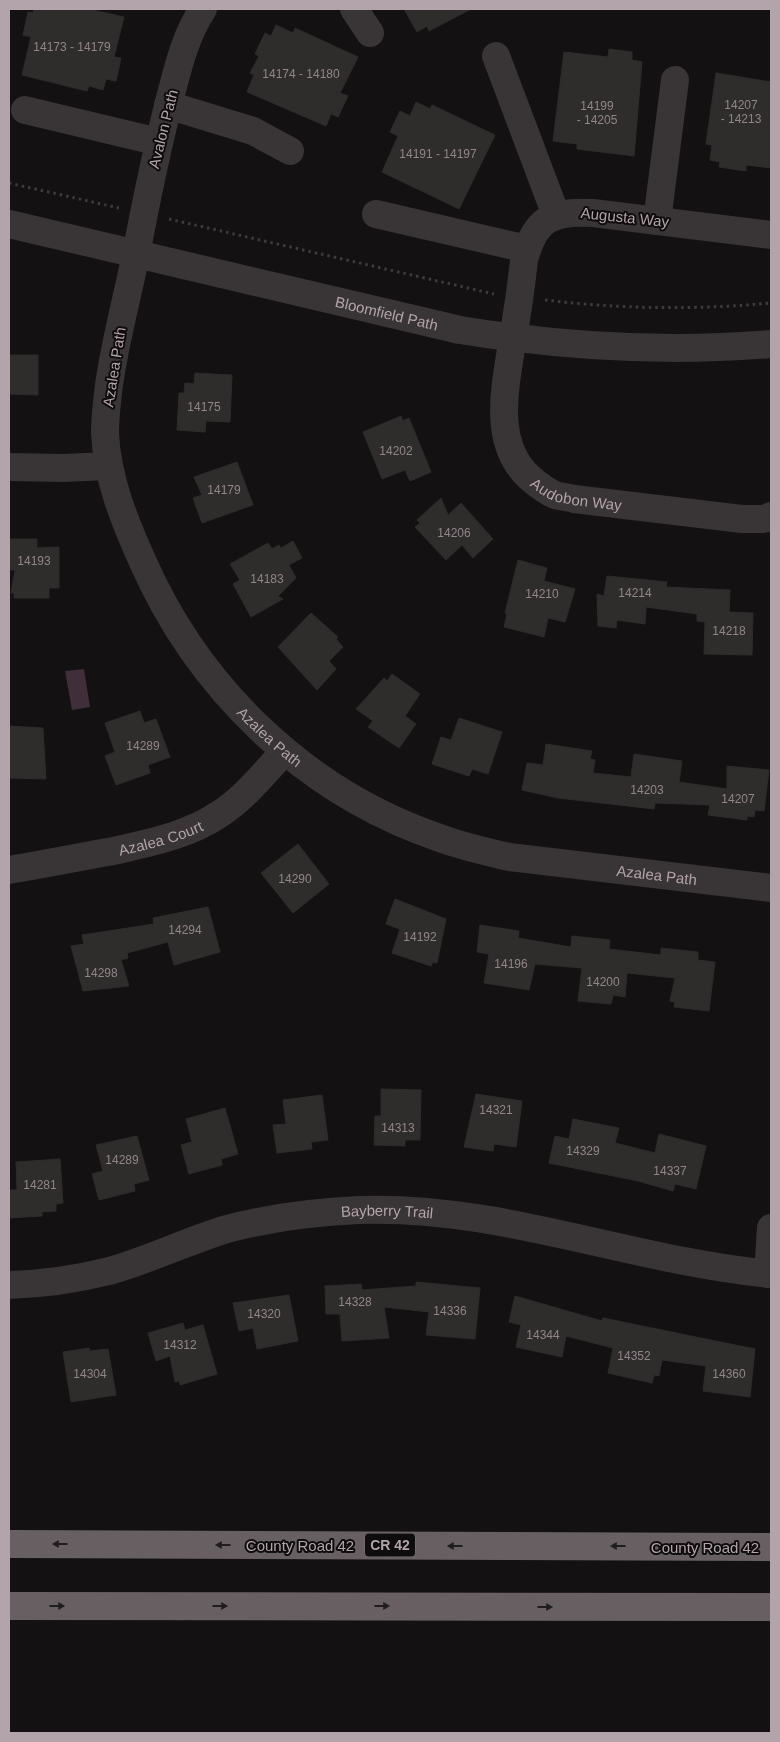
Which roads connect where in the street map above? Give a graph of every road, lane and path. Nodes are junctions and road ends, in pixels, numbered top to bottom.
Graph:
1 (354, 9) edge
2 (193, 12) edge
3 (370, 33) dead end
4 (496, 56) dead end
5 (675, 80) dead end
6 (168, 105) junction
7 (25, 110) dead end
8 (159, 142) junction
9 (290, 151) dead end
10 (9, 183) edge
11 (144, 213) junction
12 (376, 214) dead end
13 (556, 215) junction
14 (657, 221) junction
15 (9, 224) edge
16 (771, 235) edge
17 (527, 249) junction
18 (137, 254) junction
19 (519, 298) junction
20 (771, 303) edge
21 (513, 338) junction
22 (771, 344) edge
23 (108, 466) junction
24 (9, 467) edge
25 (771, 516) edge
26 (284, 752) junction
27 (9, 870) edge
28 (771, 888) edge
29 (771, 1228) edge
30 (770, 1274) edge
31 (9, 1285) edge
32 (9, 1544) edge
33 (771, 1547) edge
34 (9, 1606) edge
35 (771, 1607) edge

1 - 3 street
2 - 6 street, Avalon Path
4 - 13 street
5 - 14 street
6 - 8 street, Avalon Path
6 - 9 street
7 - 8 street
8 - 11 street, Avalon Path
10 - 11 path
11 - 18 street, Avalon Path
11 - 19 path
12 - 17 street
13 - 14 street, Augusta Way
13 - 17 street, Augusta Way
14 - 16 street, Augusta Way
15 - 18 street, Bloomfield Path
17 - 19 street, Augusta Way
18 - 21 street, Bloomfield Path
18 - 23 street, Azalea Path
19 - 20 path
19 - 21 street, Augusta Way
21 - 22 street, Bloomfield Path
21 - 25 street, Audobon Way
23 - 24 street
23 - 26 street, Azalea Path
26 - 27 street, Azalea Court
26 - 28 street, Azalea Path
29 - 30 street
30 - 31 street, Bayberry Trail
33 -> 32 highway, County Road 42 / CR 42
34 -> 35 highway

